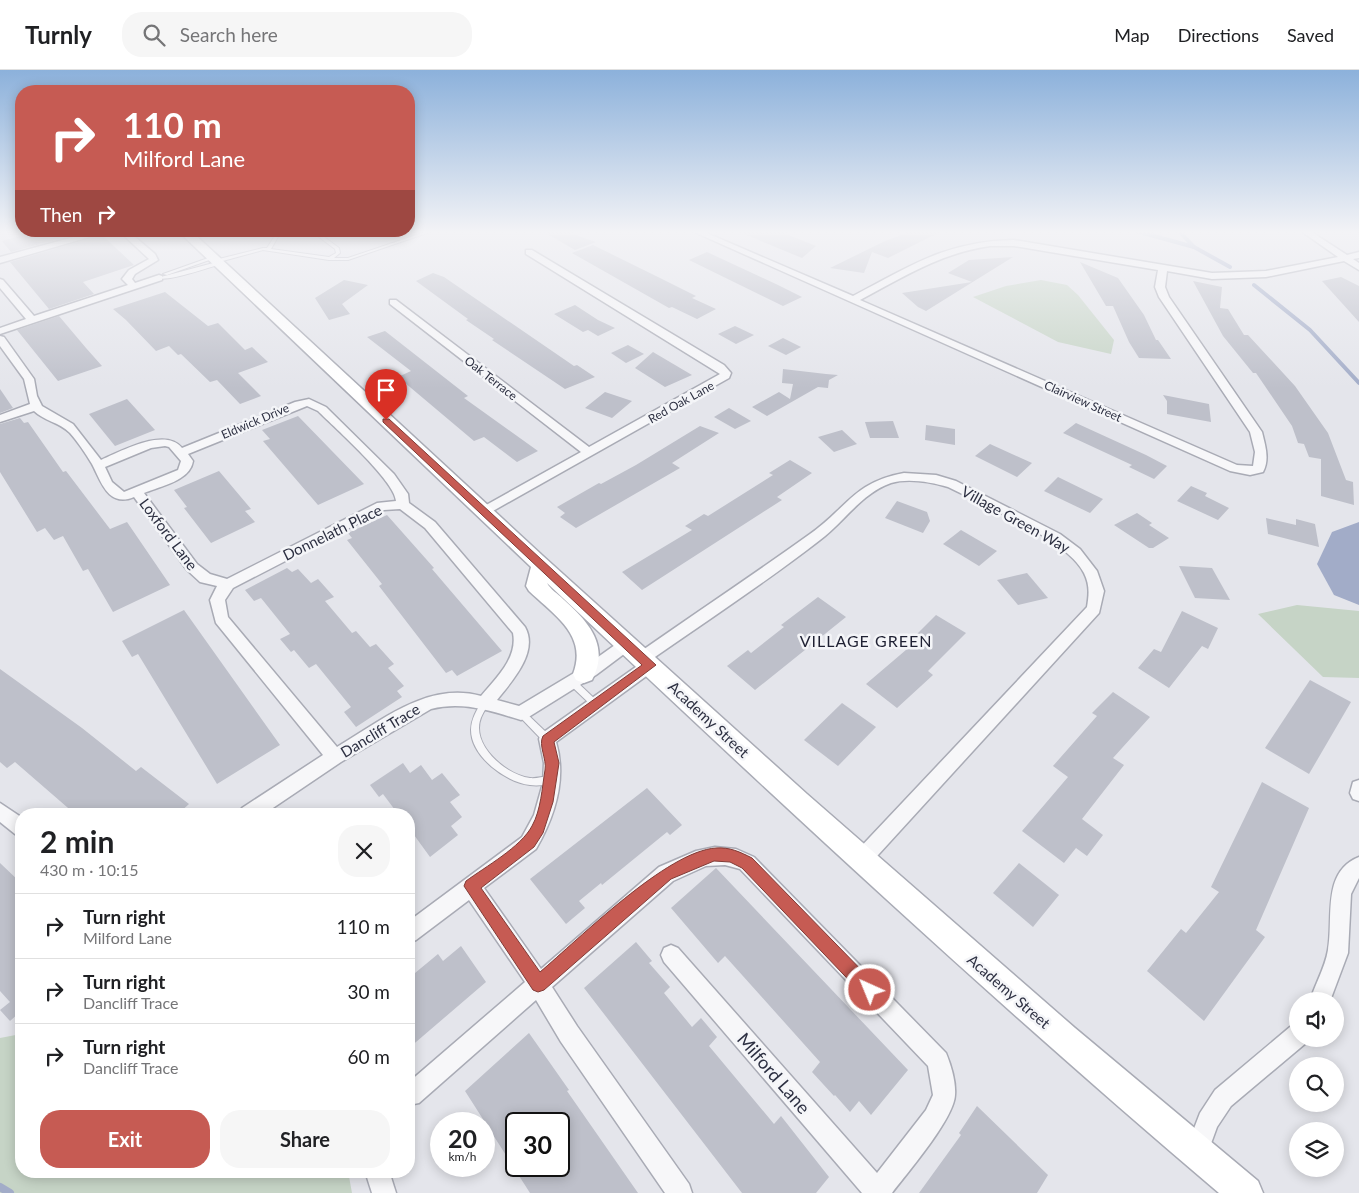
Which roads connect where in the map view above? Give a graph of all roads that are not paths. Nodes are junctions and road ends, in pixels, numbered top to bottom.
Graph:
1 (1, 283) edge
2 (130, 283) edge
3 (141, 283) edge
4 (240, 283) edge
5 (581, 283) edge
6 (820, 283) edge
7 (885, 283) edge
8 (1161, 283) edge
9 (132, 286) junction
10 (855, 299) junction
11 (393, 302) dead end
12 (31, 319) junction
13 (0, 331) edge
14 (0, 340) edge
15 (36, 406) junction
16 (0, 419) edge
17 (182, 452) junction
18 (589, 453) junction
19 (99, 465) junction
20 (137, 493) junction
21 (403, 505) junction
22 (484, 512) junction
23 (541, 565) junction
24 (228, 584) junction
25 (640, 656) junction
26 (578, 678) junction
27 (485, 703) junction
28 (595, 704) junction
29 (521, 713) junction
30 (547, 739) junction
31 (335, 757) junction
32 (550, 780) junction
33 (1359, 788) edge
34 (1359, 793) edge
35 (257, 808) edge
36 (0, 811) edge
37 (15, 823) edge
38 (862, 860) junction
39 (1359, 866) edge
40 (471, 886) junction
41 (415, 928) edge
42 (671, 955) dead end
43 (538, 984) junction
44 (1323, 992) edge
45 (1289, 1043) edge
46 (415, 1092) edge
47 (1197, 1152) junction
48 (379, 1178) edge
49 (384, 1193) edge
50 (680, 1193) edge
51 (877, 1193) edge
52 (1246, 1193) edge

1 - 12 street
2 - 9 street
3 - 9 street
4 - 22 street, Academy Street
5 - 18 street, Red Oak Lane
6 - 10 street, Clairview Street
7 - 10 street
8 - 10 street, Clairview Street
9 - 12 street
11 - 18 street, Oak Terrace
12 - 13 street
14 - 15 street
15 - 16 street
15 - 19 street, Loxford Lane
17 - 19 street
17 - 20 street, Loxford Lane
17 - 21 street, Eldwick Drive
18 - 22 street, Red Oak Lane
19 - 20 street, Loxford Lane
20 - 24 street, Loxford Lane
21 - 24 street, Donnelath Place
21 - 27 street, Donnelath Place
22 - 23 street, Academy Street
23 - 25 street, Academy Street
23 - 26 street
24 - 31 street
25 - 26 street
25 - 28 street
25 - 38 street, Academy Street
25 - 38 street, Village Green Way
26 - 28 lane
26 - 29 street
27 - 29 street, Dancliff Trace
27 - 31 street, Dancliff Trace
27 - 32 lane
28 - 30 street
29 - 30 lane
30 - 32 street
31 - 35 street, Dancliff Trace
32 - 40 street
33 - 34 street
36 - 37 street
38 - 47 street, Academy Street
39 - 44 street
40 - 41 street
40 - 43 street
42 - 51 street, Milford Lane
43 - 46 street, Milford Lane
43 - 50 street
43 - 51 street, Milford Lane
45 - 47 street
47 - 52 street, Academy Street
48 - 49 street

